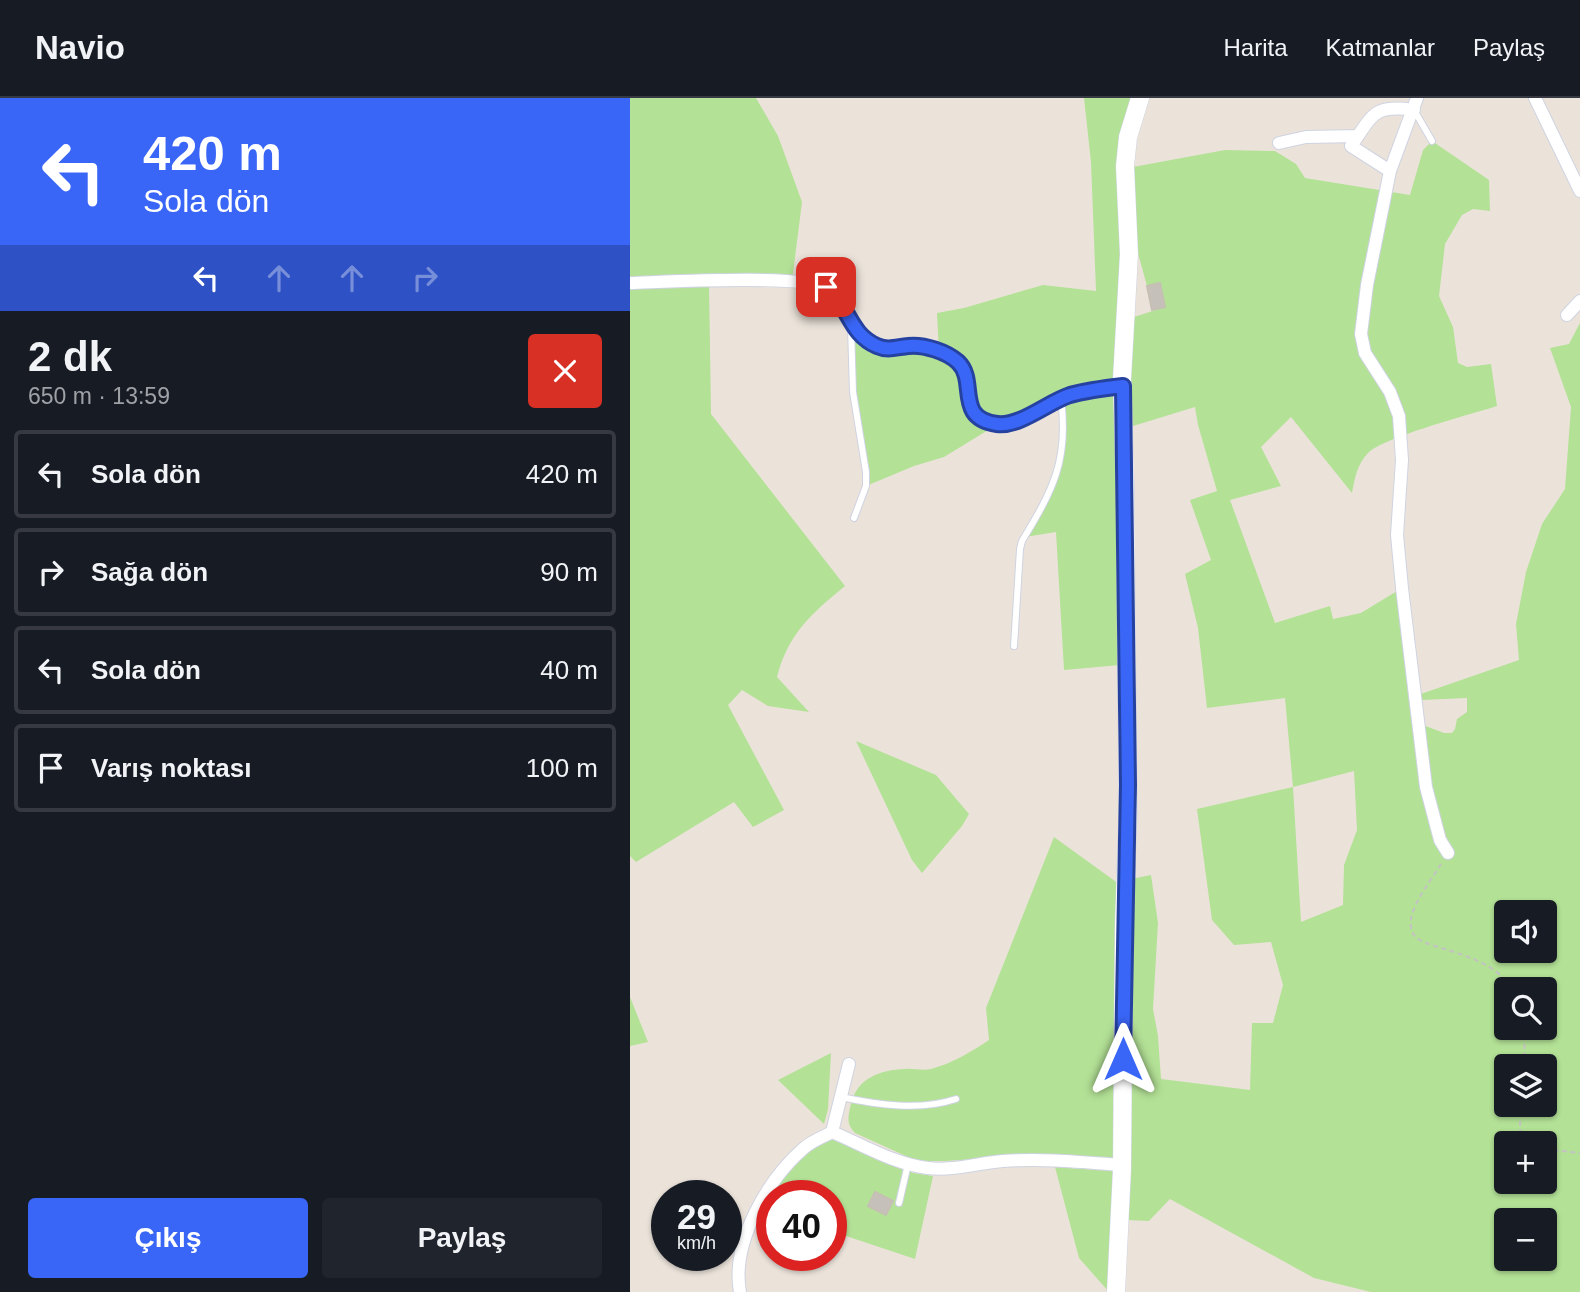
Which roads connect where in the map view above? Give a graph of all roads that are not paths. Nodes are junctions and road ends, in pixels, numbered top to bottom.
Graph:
1 (1140, 98) edge
2 (1535, 98) edge
3 (1415, 104) edge
4 (1358, 136) junction
5 (1432, 141) dead end
6 (1279, 143) dead end
7 (1390, 171) junction
8 (1580, 191) edge
9 (630, 283) edge
10 (1580, 301) edge
11 (1567, 315) dead end
12 (851, 321) junction
13 (1123, 386) junction
14 (1061, 398) junction
15 (854, 517) dead end
16 (1014, 646) dead end
17 (1448, 853) road end
18 (849, 1064) dead end
19 (841, 1097) junction
20 (957, 1099) dead end
21 (832, 1132) junction
22 (908, 1164) junction
23 (1122, 1166) junction
24 (899, 1203) dead end
25 (740, 1292) edge
26 (1116, 1292) edge

1 - 13 street
2 - 8 street
3 - 4 street
3 - 5 lane
3 - 7 street
4 - 6 street
4 - 7 street
7 - 17 street
9 - 12 street
10 - 11 street
12 - 14 street
12 - 15 lane
13 - 14 street
13 - 23 street
14 - 16 lane
18 - 19 street
19 - 20 lane
19 - 21 street
21 - 22 street
21 - 25 street
22 - 23 street
22 - 24 lane
23 - 26 street

